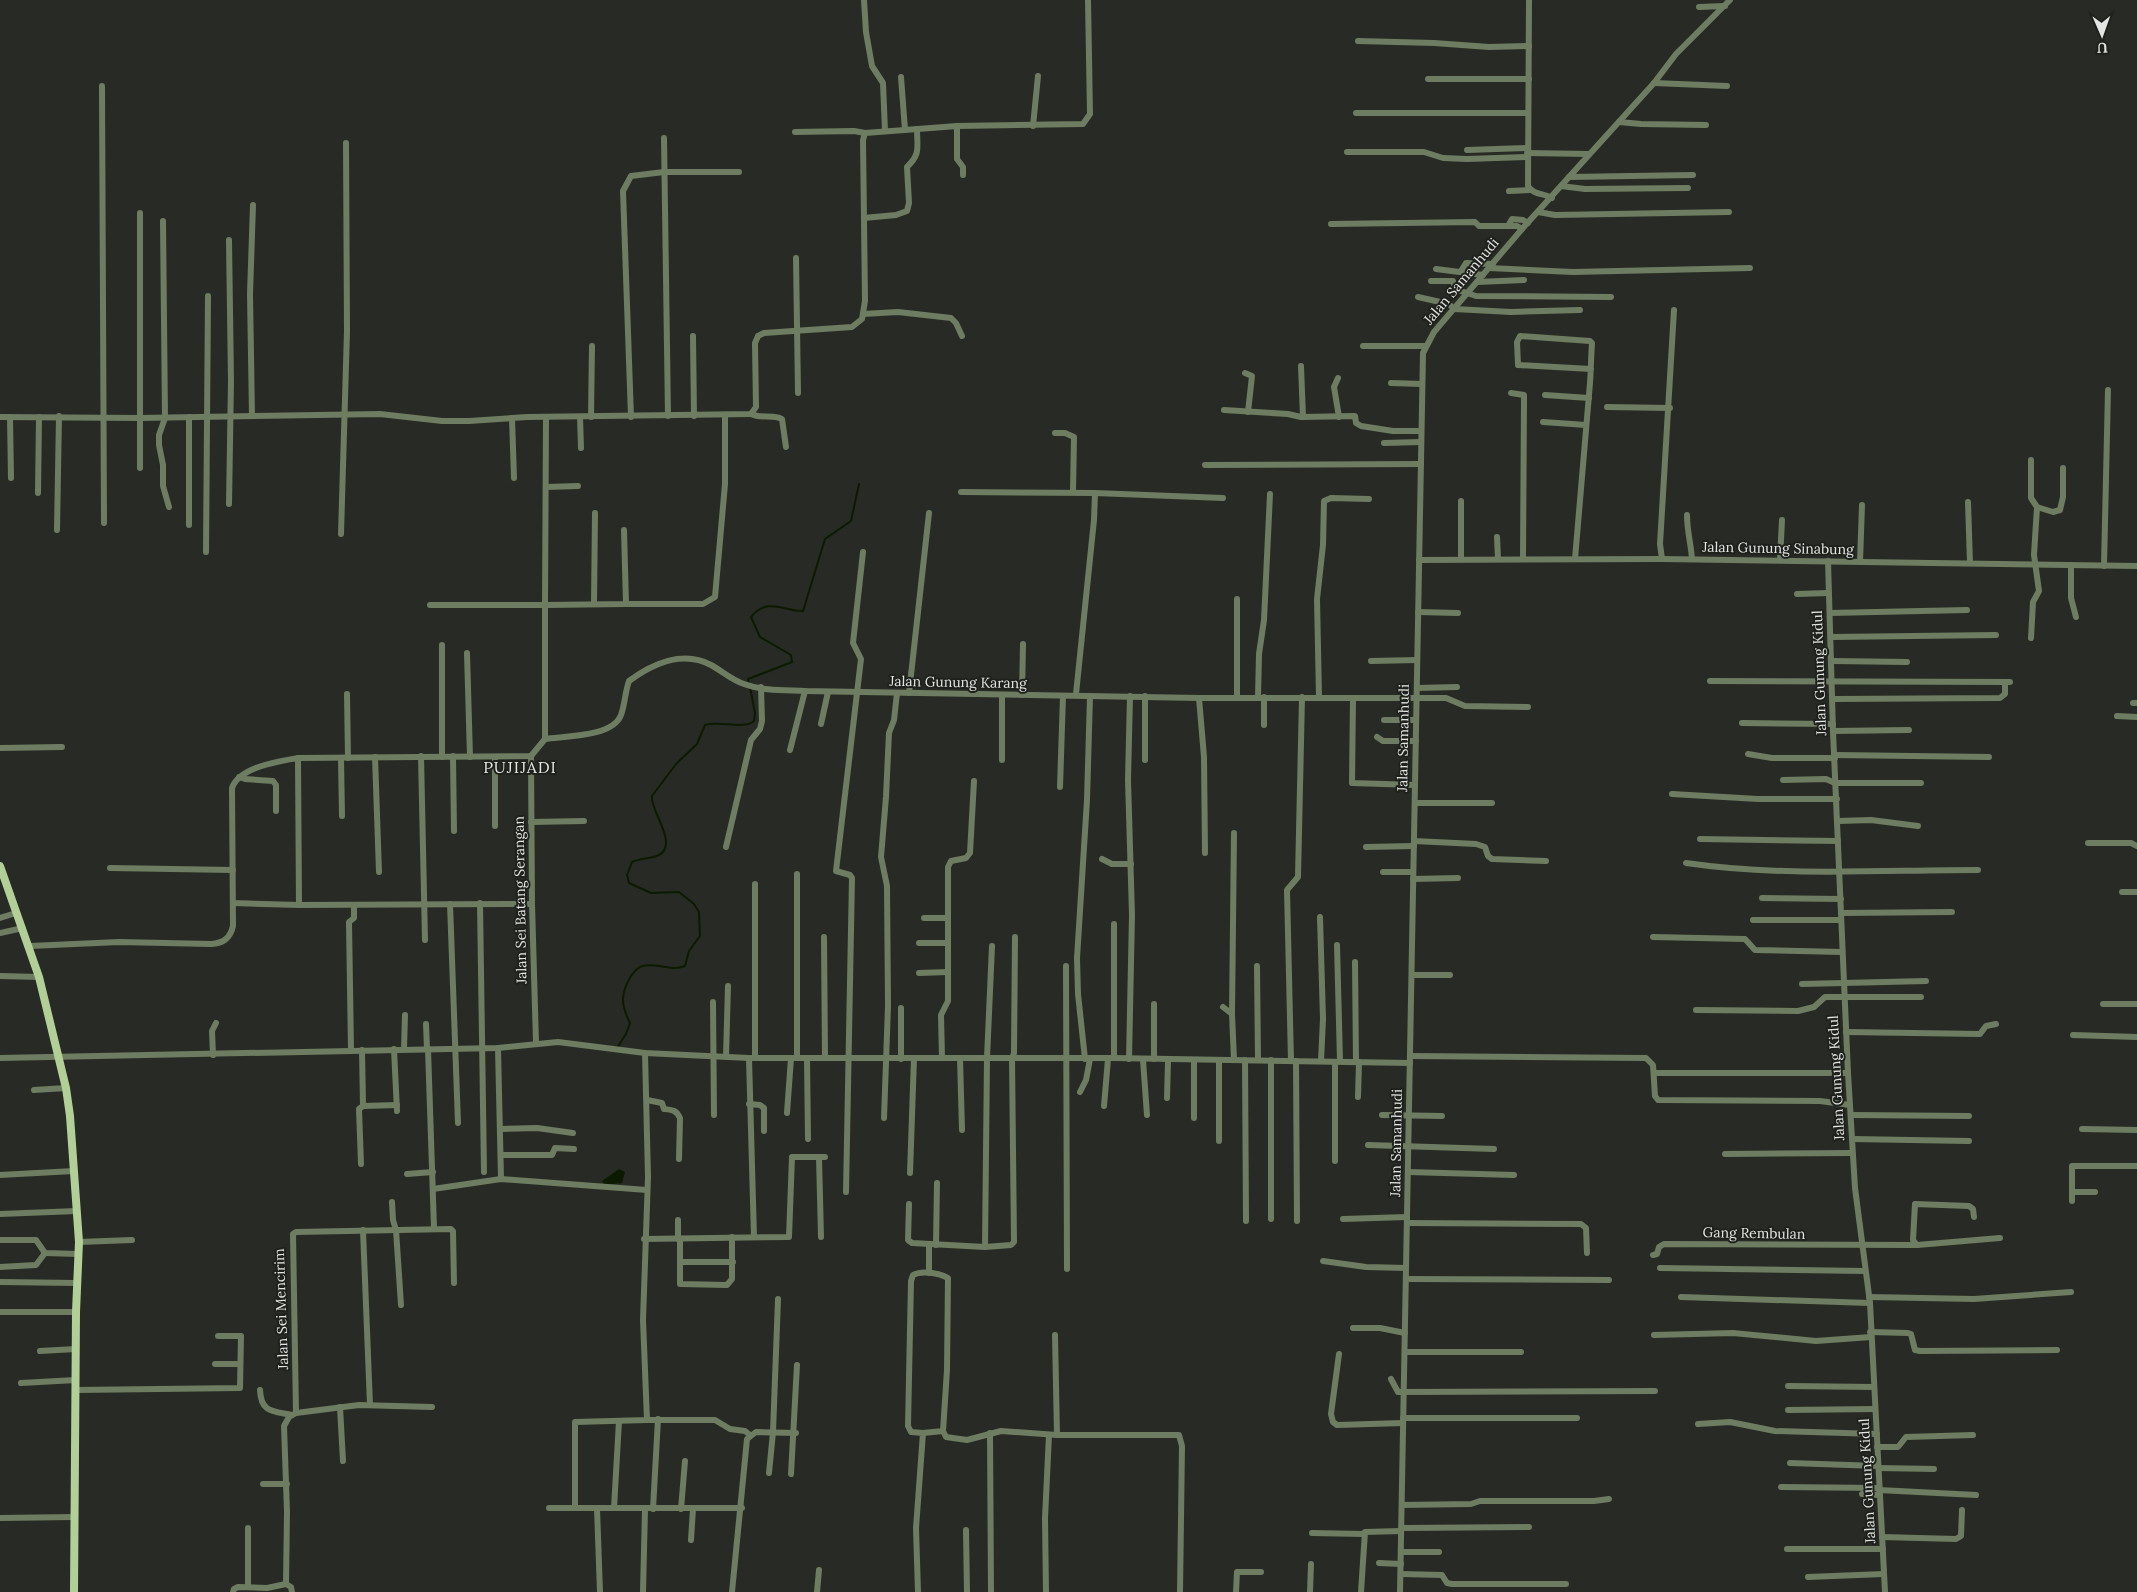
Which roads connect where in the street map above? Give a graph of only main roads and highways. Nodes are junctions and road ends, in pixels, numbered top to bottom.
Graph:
1 (0, 866) edge
2 (74, 1592) edge

1 - 2 main road

